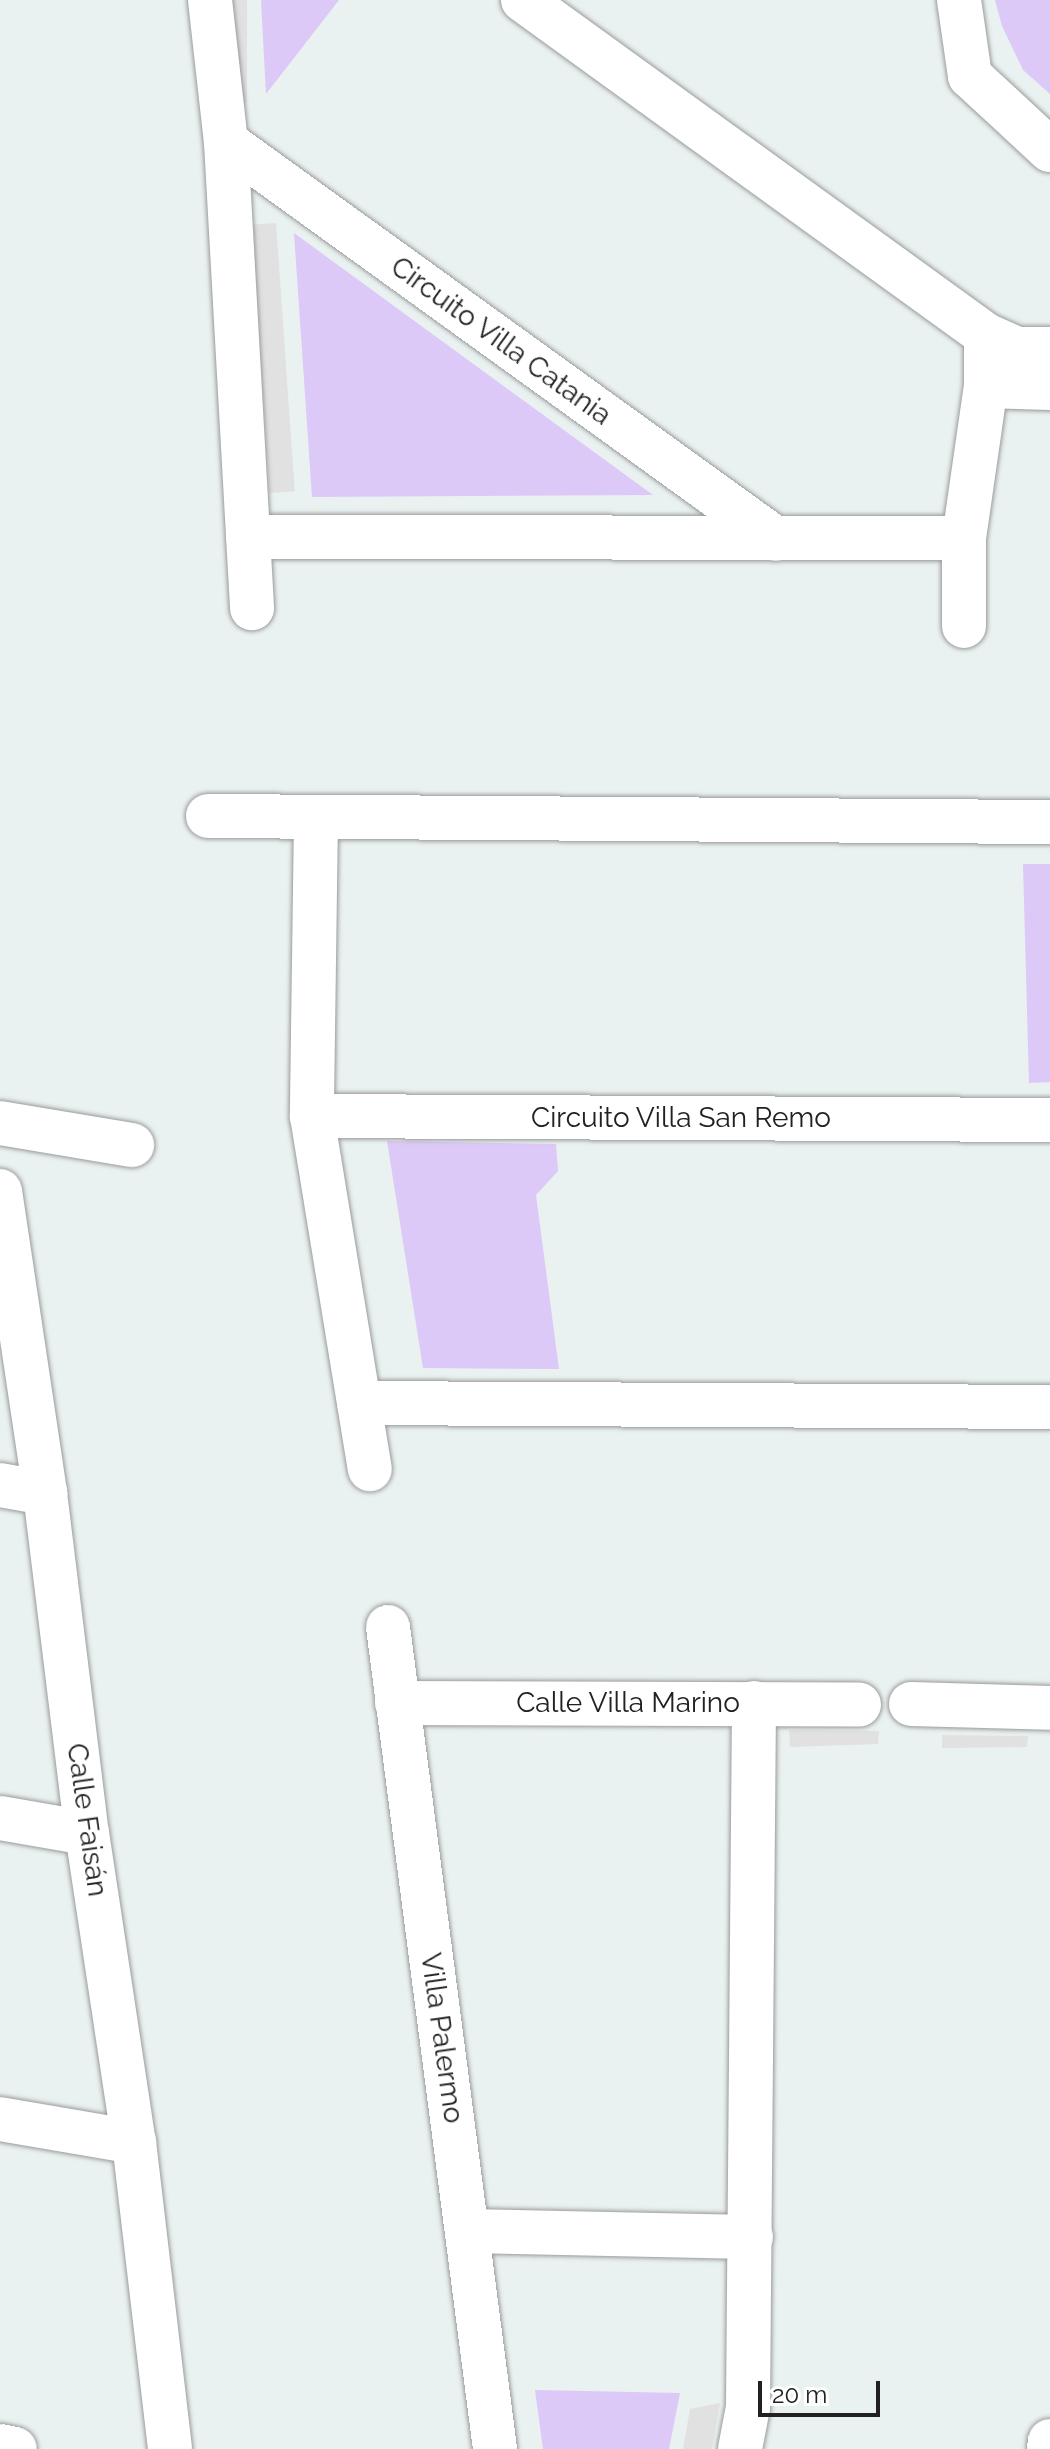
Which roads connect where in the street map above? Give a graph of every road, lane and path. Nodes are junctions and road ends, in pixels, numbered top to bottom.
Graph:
1 (210, 0) edge
2 (523, 0) edge
3 (959, 0) edge
4 (226, 142) junction
5 (1050, 150) edge
6 (986, 335) junction
7 (1050, 349) edge
8 (986, 386) junction
9 (1050, 388) edge
10 (248, 537) junction
11 (964, 538) junction
12 (776, 539) junction
13 (252, 608) dead end
14 (964, 626) dead end
15 (208, 816) dead end
16 (316, 817) junction
17 (1050, 822) edge
18 (312, 1116) junction
19 (1050, 1120) edge
20 (0, 1123) edge
21 (132, 1145) dead end
22 (0, 1191) edge
23 (359, 1403) junction
24 (1050, 1407) edge
25 (370, 1469) dead end
26 (0, 1485) edge
27 (45, 1493) junction
28 (388, 1627) dead end
29 (397, 1703) junction
30 (754, 1703) junction
31 (911, 1704) dead end
32 (859, 1705) dead end
33 (1050, 1708) edge
34 (0, 1818) edge
35 (87, 1833) junction
36 (0, 2119) edge
37 (134, 2142) junction
38 (467, 2231) junction
39 (751, 2237) junction
40 (1050, 2441) edge
41 (0, 2446) edge
42 (15, 2449) edge
43 (170, 2449) edge
44 (495, 2449) edge
45 (740, 2449) edge
46 (1049, 2449) edge

1 - 4 street
2 - 6 street
3 - 5 street
4 - 10 street
4 - 12 street, Circuito Villa Catania
6 - 7 street
6 - 8 street
8 - 9 street
8 - 11 street
10 - 12 street
10 - 13 street
11 - 12 street
11 - 14 street
15 - 16 street
16 - 17 street
16 - 18 street
18 - 19 street, Circuito Villa San Remo
18 - 23 street
20 - 21 street
22 - 27 street, Calle Faisán
23 - 24 street
23 - 25 street
26 - 27 street
27 - 35 street, Calle Faisán
28 - 29 street, Villa Palermo
29 - 30 street, Calle Villa Marino
29 - 38 street, Villa Palermo
30 - 32 street, Calle Villa Marino
30 - 39 street
31 - 33 street
34 - 35 street
35 - 37 street, Calle Faisán
36 - 37 street
37 - 43 street, Calle Faisán
38 - 39 street
38 - 44 street, Villa Palermo
39 - 45 street
40 - 46 street
41 - 42 street

